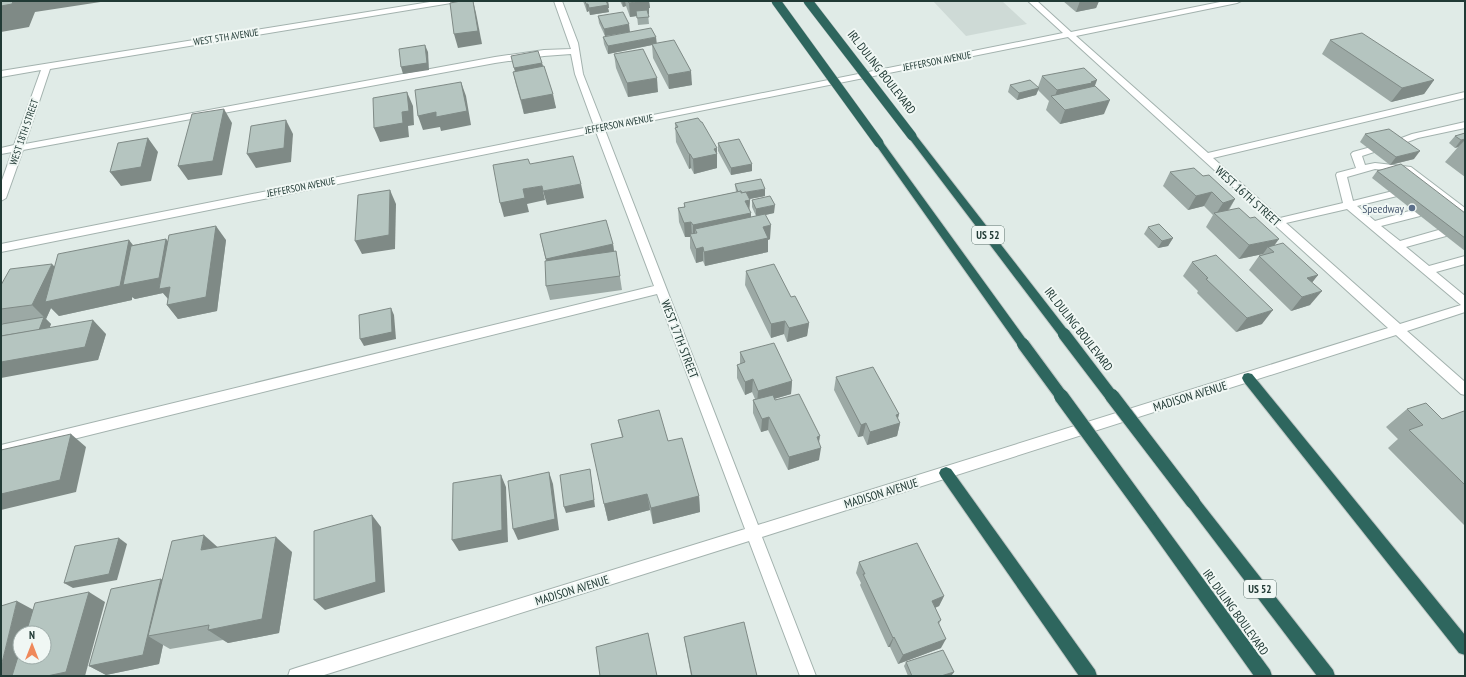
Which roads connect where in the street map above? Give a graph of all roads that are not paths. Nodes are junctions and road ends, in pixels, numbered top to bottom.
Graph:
1 (451, 1) edge
2 (558, 1) edge
3 (776, 1) edge
4 (808, 1) edge
5 (1032, 1) edge
6 (1238, 1) edge
7 (1069, 35) junction
8 (576, 51) junction
9 (47, 66) junction
10 (1, 74) edge
11 (1465, 95) edge
12 (1465, 125) edge
13 (599, 128) junction
14 (1394, 144) edge
15 (18, 148) junction
16 (1371, 150) dead end
17 (1, 151) edge
18 (1206, 157) junction
19 (1362, 170) junction
20 (1428, 185) junction
21 (1416, 188) edge
22 (1392, 194) dead end
23 (1, 198) edge
24 (1452, 203) junction
25 (1349, 205) junction
26 (1440, 206) edge
27 (1465, 212) edge
28 (1416, 213) dead end
29 (1277, 222) junction
30 (1373, 225) junction
31 (1442, 233) dead end
32 (1397, 246) junction
33 (1, 248) edge
34 (1465, 260) edge
35 (1426, 270) junction
36 (660, 289) junction
37 (1465, 302) edge
38 (1465, 308) edge
39 (1397, 330) junction
40 (1248, 378) junction
41 (1465, 390) edge
42 (1, 450) edge
43 (946, 473) junction
44 (753, 533) junction
45 (1465, 647) edge
46 (296, 676) edge
47 (808, 676) edge
48 (1089, 676) edge
49 (1264, 676) edge
50 (1327, 676) edge

1 - 9 street, WEST 5TH AVENUE
2 - 8 street, WEST 17TH STREET
3 - 49 highway, IRL DULING BOULEVARD / US 52, bridge
4 - 50 highway, IRL DULING BOULEVARD / US 52, bridge
5 - 7 street, WEST 16TH STREET
6 - 7 street, JEFFERSON AVENUE
7 - 13 street, JEFFERSON AVENUE
7 - 18 street, WEST 16TH STREET
8 - 13 street, WEST 17TH STREET
8 - 15 street
9 - 10 street, WEST 5TH AVENUE
9 - 15 street, WEST 18TH STREET
11 - 18 street
12 - 14 street
13 - 33 street, JEFFERSON AVENUE
13 - 36 street, WEST 17TH STREET
15 - 17 street
15 - 23 street, WEST 18TH STREET
16 - 19 street
18 - 29 street, WEST 16TH STREET
19 - 20 street
19 - 25 street
20 - 21 street
20 - 24 street
22 - 25 street
24 - 26 street
24 - 27 street
25 - 29 street
25 - 30 street
28 - 30 street
29 - 39 street, WEST 16TH STREET
30 - 32 street
31 - 32 street
32 - 35 street
34 - 35 street
35 - 37 street
36 - 42 street
36 - 44 street, WEST 17TH STREET
38 - 39 street, MADISON AVENUE
39 - 40 street, MADISON AVENUE
39 - 41 street, WEST 16TH STREET
40 - 43 street, MADISON AVENUE
40 - 45 highway
43 - 44 street, MADISON AVENUE
43 - 48 highway
44 - 46 street, MADISON AVENUE
44 - 47 street, WEST 17TH STREET

